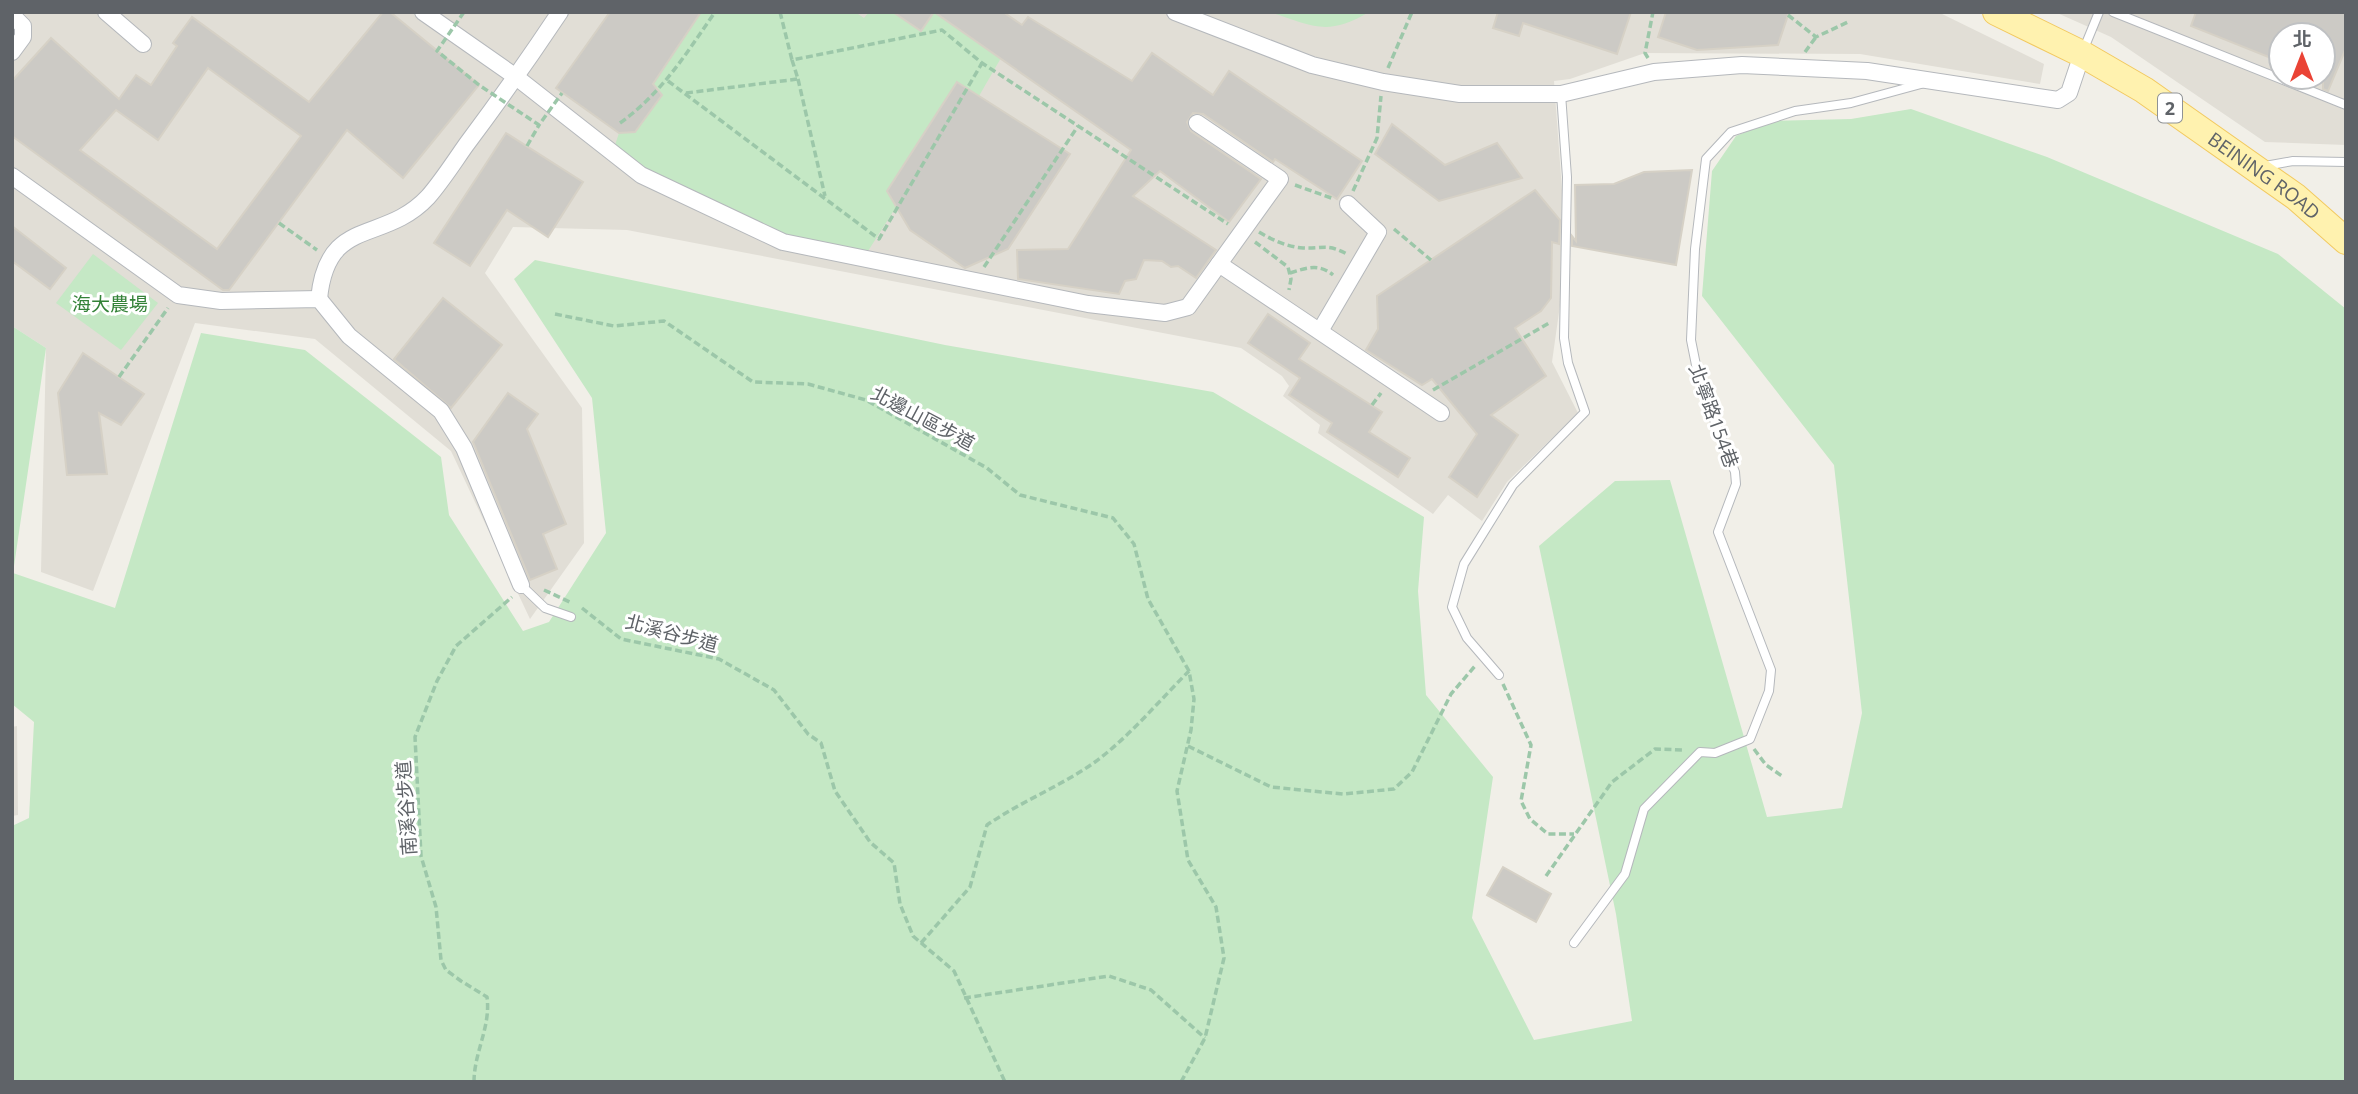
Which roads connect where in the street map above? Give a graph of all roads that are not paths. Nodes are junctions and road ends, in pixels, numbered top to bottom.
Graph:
1 (106, 12) edge
2 (424, 12) edge
3 (560, 12) edge
4 (1175, 12) edge
5 (1996, 12) edge
6 (2099, 12) edge
7 (2113, 12) edge
8 (12, 15) edge
9 (143, 44) dead end
10 (12, 52) edge
11 (2082, 54) junction
12 (516, 77) junction
13 (1931, 81) junction
14 (1561, 94) junction
15 (2346, 105) edge
16 (1197, 123) dead end
17 (2346, 162) edge
18 (2255, 168) junction
19 (12, 176) edge
20 (1348, 204) road end
21 (2346, 241) edge
22 (1219, 264) junction
23 (319, 299) junction
24 (1320, 331) junction
25 (1441, 413) dead end
26 (521, 585) joint
27 (570, 617) dead end
28 (1499, 675) road end
29 (1574, 943) dead end

1 - 9 street
2 - 12 street
3 - 12 street
4 - 14 street, 北寧路154巷
5 - 11 main road, BEINING ROAD / 2
6 - 11 lane
7 - 15 lane
8 - 10 street
11 - 13 street, 北寧路154巷
11 - 18 main road, BEINING ROAD / 2
12 - 22 street
12 - 23 street
13 - 14 street, 北寧路154巷
13 - 29 lane, 北寧路154巷
14 - 28 lane
16 - 22 street
17 - 18 lane
18 - 21 main road, BEINING ROAD / 2
19 - 23 street
20 - 24 street
22 - 24 street
23 - 26 street
24 - 25 street
26 - 27 lane

